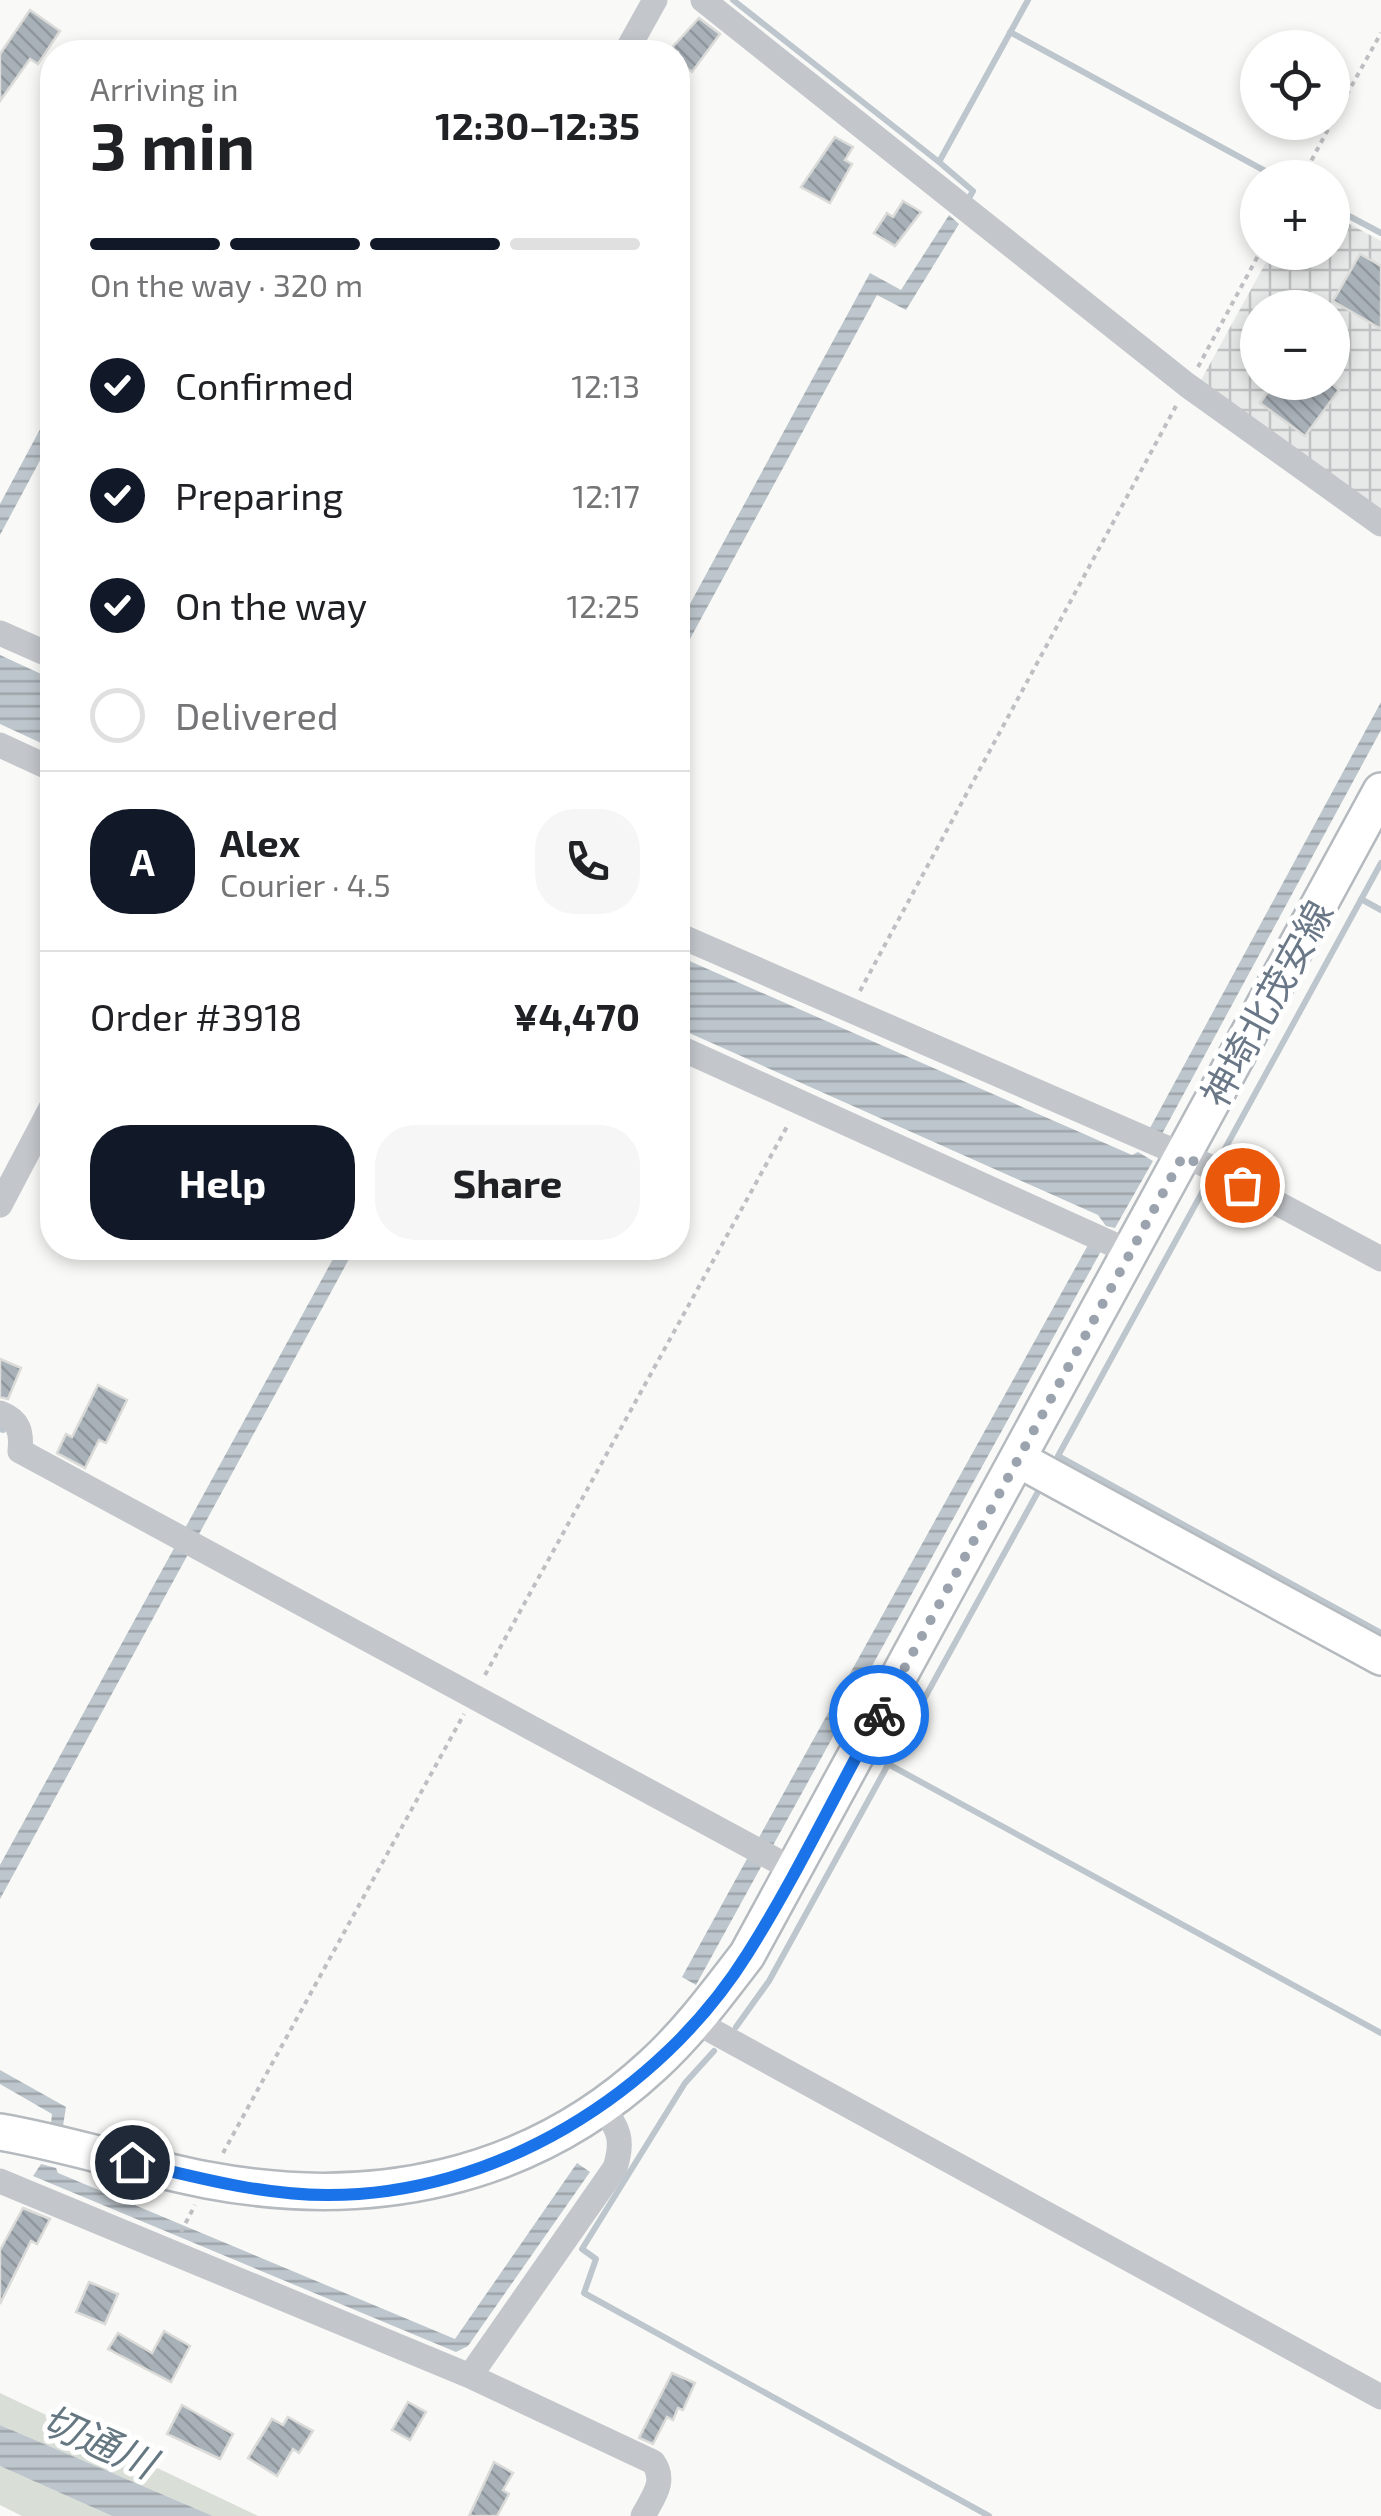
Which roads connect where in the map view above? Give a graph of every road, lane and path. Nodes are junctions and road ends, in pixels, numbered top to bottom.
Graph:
1 (654, 0) edge
2 (703, 0) edge
3 (1381, 33) edge
4 (632, 40) edge
5 (1350, 89) edge
6 (1250, 270) edge
7 (1187, 386) junction
8 (1381, 524) edge
9 (0, 633) edge
10 (40, 651) edge
11 (0, 746) edge
12 (40, 764) edge
13 (1381, 791) edge
14 (690, 939) edge
15 (849, 1011) junction
16 (690, 1051) edge
17 (801, 1101) junction
18 (40, 1129) edge
19 (1161, 1147) junction
20 (0, 1205) edge
21 (1109, 1242) junction
22 (1381, 1259) edge
23 (0, 1412) edge
24 (10, 1450) edge
25 (1018, 1459) junction
26 (1381, 1657) edge
27 (473, 1697) junction
28 (772, 1859) junction
29 (696, 2022) junction
30 (601, 2106) junction
31 (0, 2132) edge
32 (208, 2180) junction
33 (0, 2181) edge
34 (177, 2239) dead end
35 (470, 2376) junction
36 (1381, 2397) edge
37 (644, 2516) edge

1 - 4 street
2 - 7 street
3 - 5 path
6 - 7 path
7 - 8 street
7 - 15 path
9 - 10 street
11 - 12 street
13 - 19 main road, 神埼北茂安線
14 - 15 street
15 - 19 street
16 - 17 street
17 - 21 street
17 - 27 path
18 - 20 street
19 - 21 main road, 神埼北茂安線
19 - 22 street
21 - 25 main road, 神埼北茂安線
23 - 24 street
24 - 27 street
25 - 26 main road
25 - 28 main road, 神埼北茂安線
27 - 28 street
27 - 32 path
28 - 29 main road, 神埼北茂安線
29 - 30 main road, 神埼北茂安線
29 - 36 street
30 - 32 main road, 神埼北茂安線
30 - 35 street
31 - 32 main road, 神埼北茂安線
32 - 34 path
33 - 35 street
35 - 37 street

